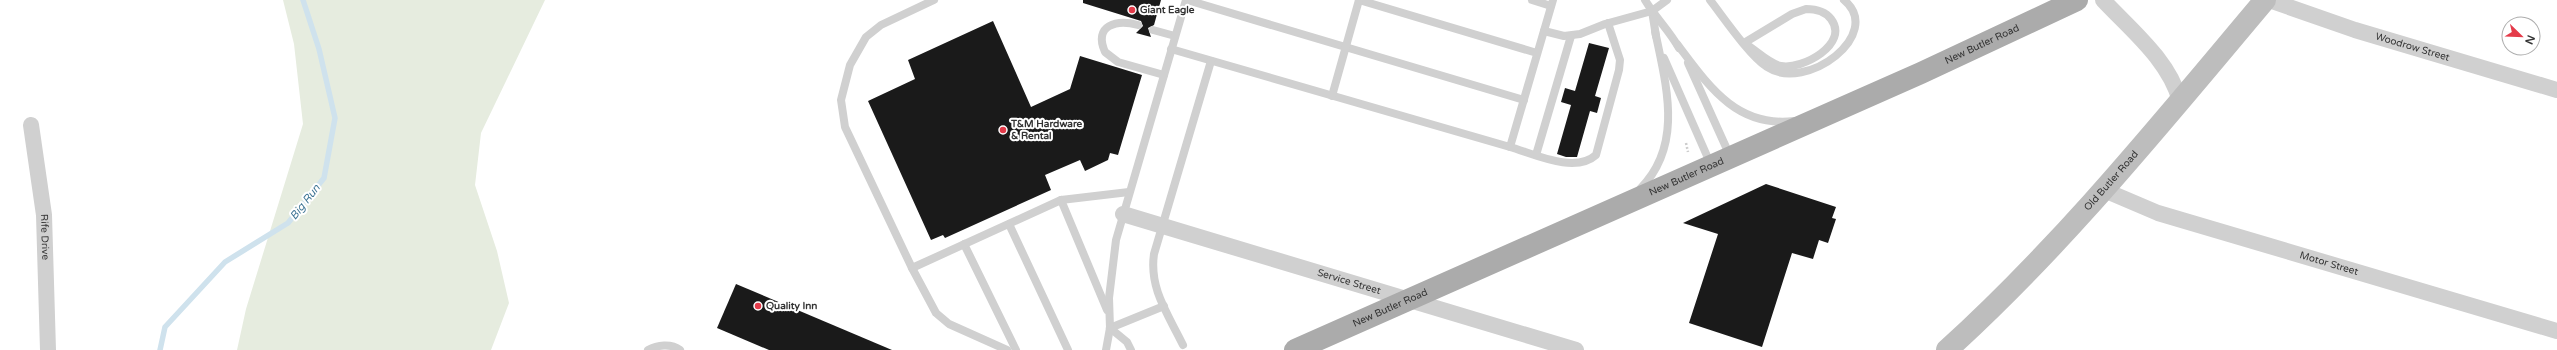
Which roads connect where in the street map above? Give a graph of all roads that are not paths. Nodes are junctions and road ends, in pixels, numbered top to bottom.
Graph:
1 (934, 0) edge
2 (1187, 0) edge
3 (1359, 0) edge
4 (1532, 0) edge
5 (1645, 0) edge
6 (1667, 0) edge
7 (1710, 0) edge
8 (1844, 0) edge
9 (2077, 0) edge
10 (2103, 0) edge
11 (2265, 0) edge
12 (2269, 0) edge
13 (1552, 3) edge
14 (1652, 11) junction
15 (1608, 23) junction
16 (1138, 25) dead end
17 (1153, 30) dead end
18 (1544, 31) junction
19 (1655, 31) junction
20 (1175, 36) junction
21 (1571, 36) junction
22 (1744, 42) junction
23 (1677, 44) junction
24 (1346, 48) junction
25 (1171, 49) junction
26 (1538, 53) junction
27 (1212, 61) junction
28 (1164, 75) junction
29 (2557, 90) edge
30 (1332, 96) junction
31 (1524, 100) junction
32 (2180, 101) junction
33 (1828, 114) junction
34 (31, 125) dead end
35 (1510, 147) junction
36 (1536, 155) junction
37 (1730, 157) junction
38 (1711, 166) junction
39 (2104, 190) junction
40 (1129, 192) junction
41 (1061, 200) junction
42 (1615, 208) junction
43 (1122, 214) junction
44 (1009, 224) junction
45 (1163, 225) junction
46 (964, 244) junction
47 (912, 268) junction
48 (1410, 299) junction
49 (1164, 306) junction
50 (1108, 311) junction
51 (1110, 328) junction
52 (2557, 331) edge
53 (1182, 345) dead end
54 (48, 350) edge
55 (648, 350) edge
56 (680, 350) edge
57 (1007, 350) edge
58 (1016, 350) edge
59 (1068, 350) edge
60 (1106, 350) edge
61 (1131, 350) edge
62 (1295, 350) edge
63 (1576, 350) edge
64 (1947, 350) edge

1 - 47 lane
2 - 20 lane
2 - 24 lane
3 - 24 lane
3 - 26 lane
4 - 13 lane
5 - 14 lane
6 - 14 lane
7 - 22 lane
8 - 22 lane
9 - 33 main road, New Butler Road
10 - 32 street
11 - 32 street, Old Butler Road
12 - 29 street, Woodrow Street
13 - 18 lane
14 - 15 lane
14 - 19 lane
14 - 23 lane
15 - 21 lane
15 - 36 lane
16 - 28 lane
17 - 20 lane
18 - 21 lane
18 - 26 lane
19 - 38 lane
19 - 42 lane
20 - 25 lane
21 - 36 lane
22 - 22 lane
23 - 33 lane
23 - 37 lane
24 - 30 lane
24 - 31 lane
25 - 27 lane
25 - 28 lane
26 - 31 lane
27 - 30 lane
27 - 45 lane
28 - 40 lane
30 - 35 lane
31 - 35 lane
32 - 39 street, Old Butler Road
33 - 37 main road, New Butler Road
34 - 54 street, Rife Drive
35 - 36 lane
37 - 38 main road, New Butler Road
38 - 42 main road, New Butler Road
39 - 52 street, Motor Street
39 - 64 street, Old Butler Road
40 - 41 lane
40 - 43 lane
41 - 44 lane
41 - 50 lane
42 - 48 main road, New Butler Road
43 - 45 street, Service Street
43 - 50 lane
44 - 46 lane
44 - 59 lane
45 - 48 street, Service Street
45 - 49 lane
46 - 47 lane
46 - 58 lane
47 - 57 lane
48 - 62 main road, New Butler Road
48 - 63 street, Service Street
49 - 51 lane
49 - 53 lane
50 - 51 lane
51 - 60 lane
51 - 61 lane
55 - 56 lane

